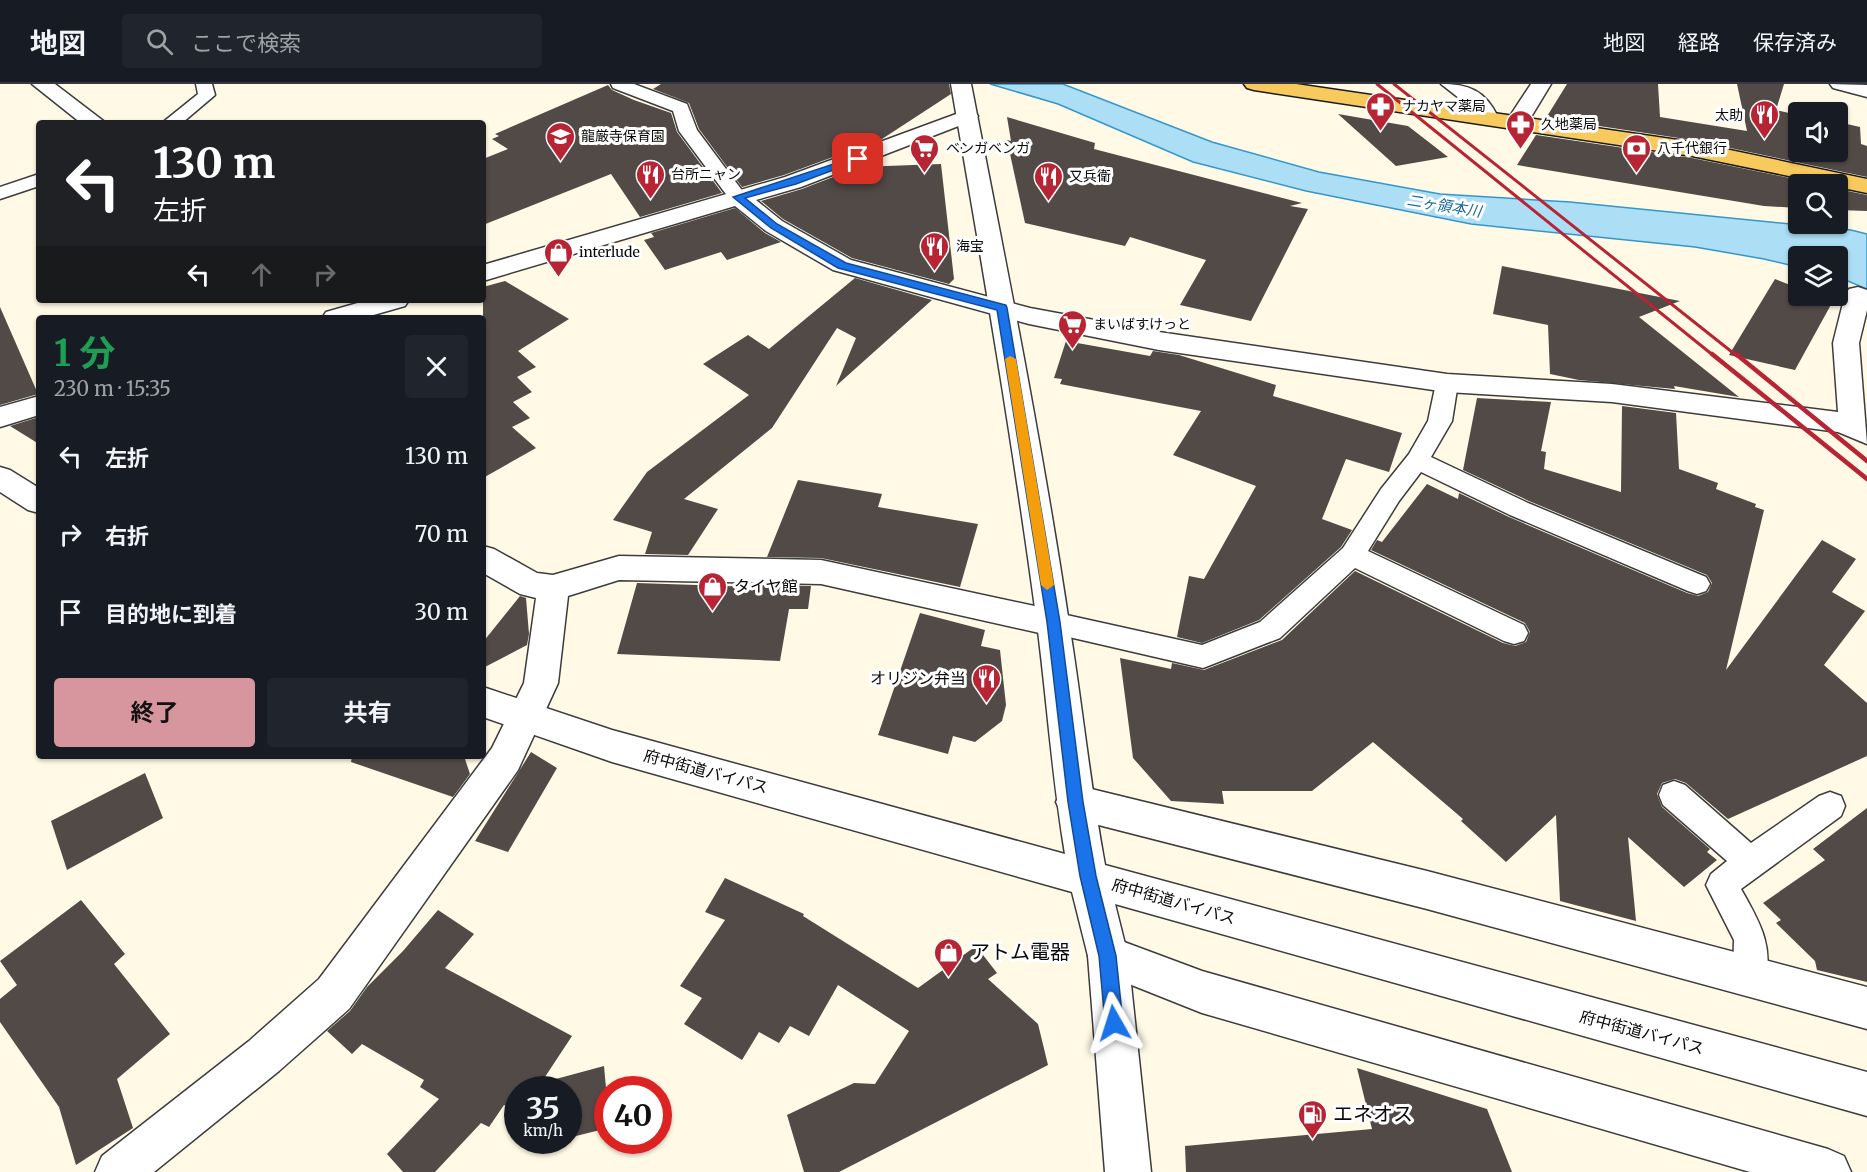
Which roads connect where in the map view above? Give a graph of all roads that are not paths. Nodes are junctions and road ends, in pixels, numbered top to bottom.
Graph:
1 (42, 84) edge
2 (204, 84) edge
3 (619, 84) edge
4 (961, 84) edge
5 (1254, 84) edge
6 (1450, 84) edge
7 (1541, 84) edge
8 (1840, 84) edge
9 (1867, 91) edge
10 (967, 116) junction
11 (1487, 117) junction
12 (91, 120) edge
13 (175, 120) edge
14 (1517, 122) junction
15 (36, 181) edge
16 (1867, 186) edge
17 (0, 193) edge
18 (738, 197) junction
19 (486, 272) edge
20 (1858, 295) dead end
21 (386, 303) edge
22 (1002, 308) junction
23 (345, 315) edge
24 (1447, 383) junction
25 (36, 406) edge
26 (0, 417) edge
27 (1860, 430) edge
28 (1417, 459) junction
29 (0, 478) edge
30 (36, 500) edge
31 (1352, 555) junction
32 (486, 562) edge
33 (1696, 584) dead end
34 (553, 588) junction
35 (1053, 622) junction
36 (1514, 633) dead end
37 (486, 703) edge
38 (526, 717) junction
39 (1674, 795) dead end
40 (1075, 802) junction
41 (1830, 806) dead end
42 (1750, 861) junction
43 (1088, 876) junction
44 (1108, 956) junction
45 (1750, 976) junction
46 (1867, 1008) edge
47 (1867, 1094) edge
48 (118, 1172) edge
49 (1128, 1172) edge
50 (1828, 1172) edge

1 - 12 street
2 - 13 lane
3 - 18 lane
4 - 10 street
5 - 11 main road
6 - 11 street
7 - 14 street
8 - 9 street
10 - 18 street
10 - 22 street
11 - 14 main road
14 - 16 main road
15 - 17 lane
18 - 19 street
18 - 22 street
20 - 27 street
21 - 23 street
22 - 24 street
22 - 35 street
24 - 27 street
24 - 28 lane
25 - 26 street
28 - 31 lane
28 - 33 lane
29 - 30 street
31 - 35 lane
31 - 36 lane
32 - 34 street
34 - 35 street
34 - 38 street
35 - 40 street
37 - 38 street, 府中街道バイパス
38 - 43 street, 府中街道バイパス
38 - 48 street
39 - 42 lane
40 - 43 street
40 - 45 street
41 - 42 lane
42 - 45 lane
43 - 44 street
43 - 47 street, 府中街道バイパス
44 - 49 street
44 - 50 street
45 - 46 street

